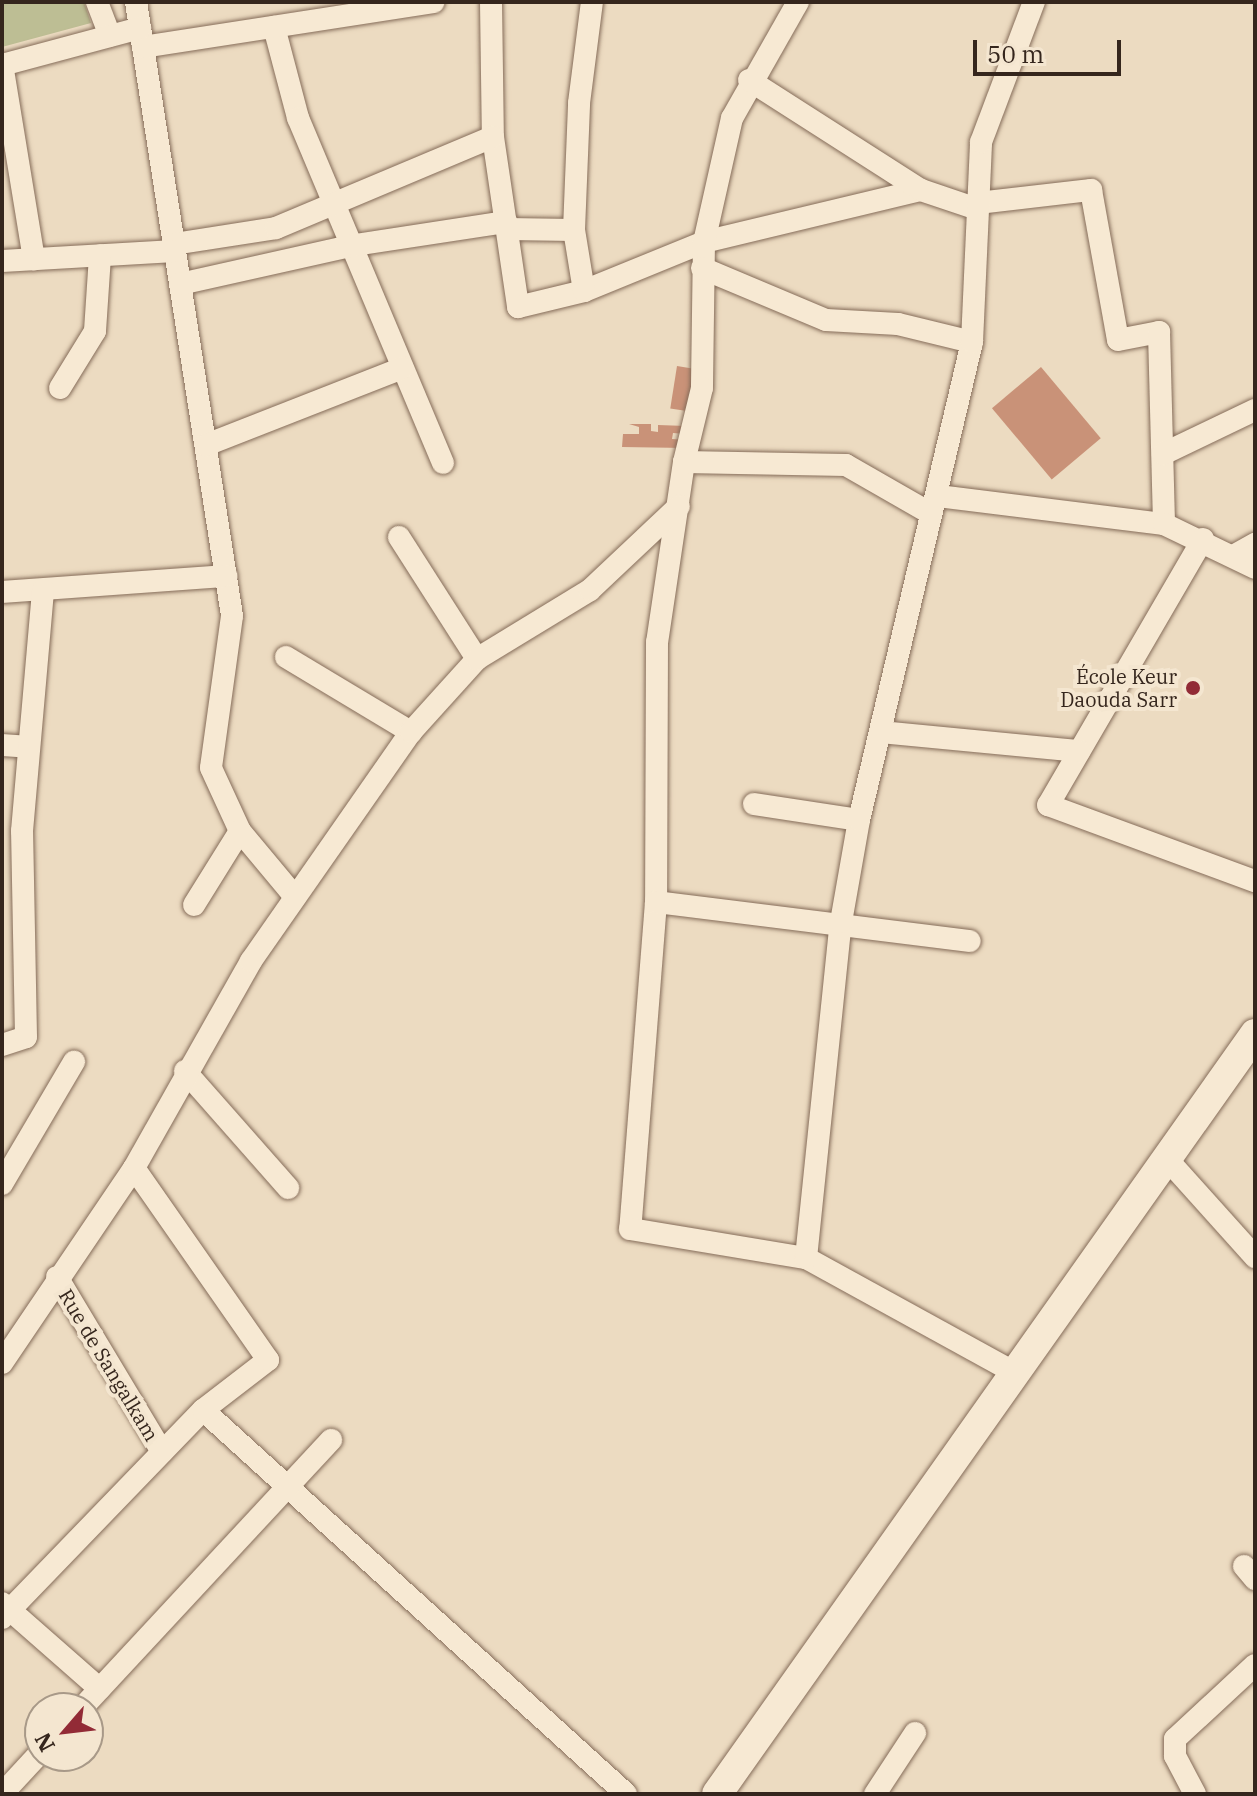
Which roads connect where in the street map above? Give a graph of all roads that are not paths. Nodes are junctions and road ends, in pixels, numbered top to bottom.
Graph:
1 (97, 2) edge
2 (136, 2) edge
3 (434, 2) edge
4 (491, 2) edge
5 (592, 2) edge
6 (798, 2) edge
7 (1034, 2) edge
8 (274, 27) junction
9 (110, 36) junction
10 (142, 38) junction
11 (2, 64) edge
12 (749, 80) junction
13 (493, 137) junction
14 (921, 190) junction
15 (331, 201) junction
16 (978, 206) junction
17 (506, 225) junction
18 (574, 230) junction
19 (704, 242) junction
20 (355, 245) junction
21 (175, 248) junction
22 (100, 255) junction
23 (34, 259) junction
24 (2, 261) edge
25 (702, 268) junction
26 (180, 284) junction
27 (584, 291) junction
28 (972, 342) junction
29 (402, 368) junction
30 (60, 388) dead end
31 (1255, 410) edge
32 (206, 445) junction
33 (1163, 454) junction
34 (684, 462) junction
35 (443, 463) dead end
36 (933, 504) junction
37 (679, 506) junction
38 (1164, 524) junction
39 (399, 537) dead end
40 (1203, 539) junction
41 (1255, 544) edge
42 (1233, 556) junction
43 (1255, 568) edge
44 (226, 576) junction
45 (43, 590) junction
46 (2, 592) edge
47 (286, 657) dead end
48 (477, 659) junction
49 (411, 732) junction
50 (881, 732) junction
51 (2, 745) edge
52 (29, 747) junction
53 (1079, 751) junction
54 (754, 804) dead end
55 (859, 820) junction
56 (240, 831) junction
57 (1255, 881) edge
58 (295, 897) junction
59 (656, 902) junction
60 (194, 905) dead end
61 (841, 922) junction
62 (970, 941) dead end
63 (2, 976) edge
64 (21, 993) junction
65 (1255, 1034) edge
66 (2, 1045) edge
67 (74, 1062) dead end
68 (185, 1071) junction
69 (1167, 1159) junction
70 (134, 1168) junction
71 (2, 1184) edge
72 (288, 1188) dead end
73 (1255, 1257) edge
74 (806, 1258) junction
75 (57, 1277) junction
76 (2, 1363) edge
77 (1015, 1373) junction
78 (203, 1410) junction
79 (331, 1440) dead end
80 (162, 1452) junction
81 (288, 1487) junction
82 (5, 1610) edge
83 (1255, 1665) edge
84 (100, 1689) junction
85 (97, 1692) edge
86 (915, 1733) dead end
87 (24, 1770) edge
88 (2, 1794) edge
89 (626, 1794) edge
90 (717, 1794) edge
91 (875, 1794) edge
92 (1195, 1794) edge

1 - 9 street
2 - 10 street
3 - 8 street
4 - 13 street
5 - 18 street
6 - 12 street
7 - 16 street
8 - 10 street
8 - 15 street
9 - 10 street
9 - 11 street
10 - 21 street
11 - 23 street
12 - 14 street
12 - 19 street
13 - 15 street
13 - 17 street
14 - 16 street
14 - 19 street
15 - 20 street
15 - 21 street
16 - 28 street
16 - 33 street
17 - 18 street
17 - 20 street
17 - 27 street
18 - 27 street
19 - 25 street
19 - 27 street
20 - 26 street
20 - 29 street
21 - 22 street
21 - 26 street
22 - 23 street
22 - 30 street
23 - 24 street
25 - 28 street
25 - 34 street
26 - 32 street
28 - 36 street
29 - 32 street
29 - 35 street
31 - 33 street
32 - 44 street
33 - 38 street
34 - 36 street
34 - 37 street
36 - 38 street
36 - 50 street
37 - 48 street
37 - 59 street
38 - 40 street
39 - 48 street
40 - 42 street
40 - 53 street
41 - 42 street
42 - 43 street
44 - 45 street
44 - 56 street
45 - 46 street
45 - 52 street
47 - 49 street
48 - 49 street
49 - 58 street
50 - 53 street
50 - 55 street
51 - 52 street
52 - 64 street
53 - 57 street
54 - 55 street
55 - 61 street
56 - 58 street
56 - 60 street
58 - 68 street
59 - 61 street
59 - 74 street
61 - 62 street
61 - 74 street
63 - 64 street
64 - 66 street
65 - 69 street
67 - 71 street
68 - 70 street
68 - 72 street
69 - 73 street
69 - 77 street
70 - 75 street
70 - 78 street
74 - 77 street
75 - 76 street
75 - 80 street, Rue de Sangalkam
77 - 90 street
78 - 80 street
78 - 81 street
79 - 81 street
80 - 82 street
81 - 84 street
81 - 89 street
82 - 84 street
83 - 92 street
84 - 85 street
86 - 91 street
87 - 88 street

